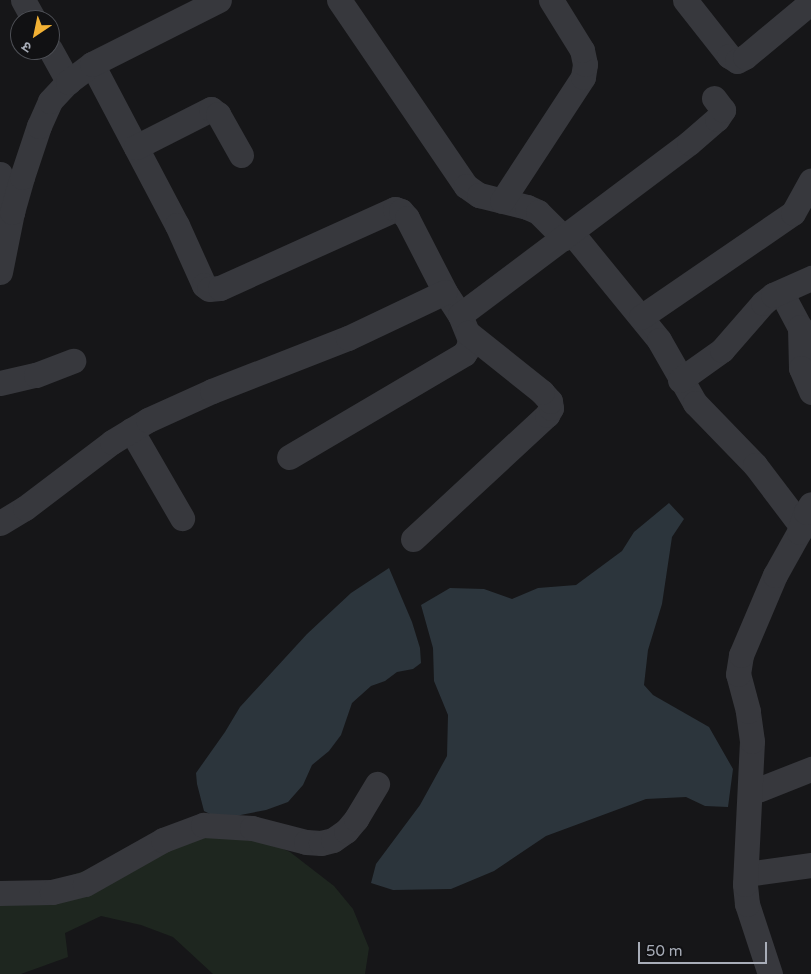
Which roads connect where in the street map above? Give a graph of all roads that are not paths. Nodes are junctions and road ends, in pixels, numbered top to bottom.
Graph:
1 (219, 0) edge
2 (339, 0) edge
3 (550, 0) edge
4 (685, 0) edge
5 (811, 2) edge
6 (56, 60) edge
7 (92, 64) junction
8 (68, 82) junction
9 (714, 98) dead end
10 (136, 147) junction
11 (241, 155) dead end
12 (0, 174) edge
13 (811, 181) edge
14 (502, 201) junction
15 (12, 212) junction
16 (568, 235) junction
17 (3, 237) edge
18 (0, 272) edge
19 (811, 278) edge
20 (444, 292) junction
21 (781, 292) junction
22 (641, 317) junction
23 (464, 324) junction
24 (73, 361) dead end
25 (680, 380) junction
26 (0, 383) edge
27 (811, 392) edge
28 (131, 430) junction
29 (289, 457) dead end
30 (811, 504) edge
31 (182, 518) dead end
32 (0, 523) edge
33 (802, 527) junction
34 (413, 539) dead end
35 (811, 768) edge
36 (377, 784) dead end
37 (750, 793) junction
38 (811, 865) edge
39 (746, 874) junction
40 (0, 893) edge
41 (770, 974) edge

1 - 7 street
2 - 14 street
3 - 14 street
4 - 5 street
6 - 8 street
7 - 8 street
7 - 10 street
8 - 15 street
9 - 16 street
10 - 11 street
10 - 20 street
12 - 15 street
13 - 22 street
14 - 16 street
15 - 17 street
16 - 22 street
16 - 23 street
17 - 18 street
19 - 21 street
20 - 23 street
20 - 28 street
21 - 25 street
21 - 27 street
22 - 25 street
23 - 29 street
23 - 34 street
24 - 26 street
25 - 33 street
28 - 31 street
28 - 32 street
30 - 33 street
33 - 37 street
35 - 37 street
36 - 40 street
37 - 39 street
38 - 39 street
39 - 41 street

